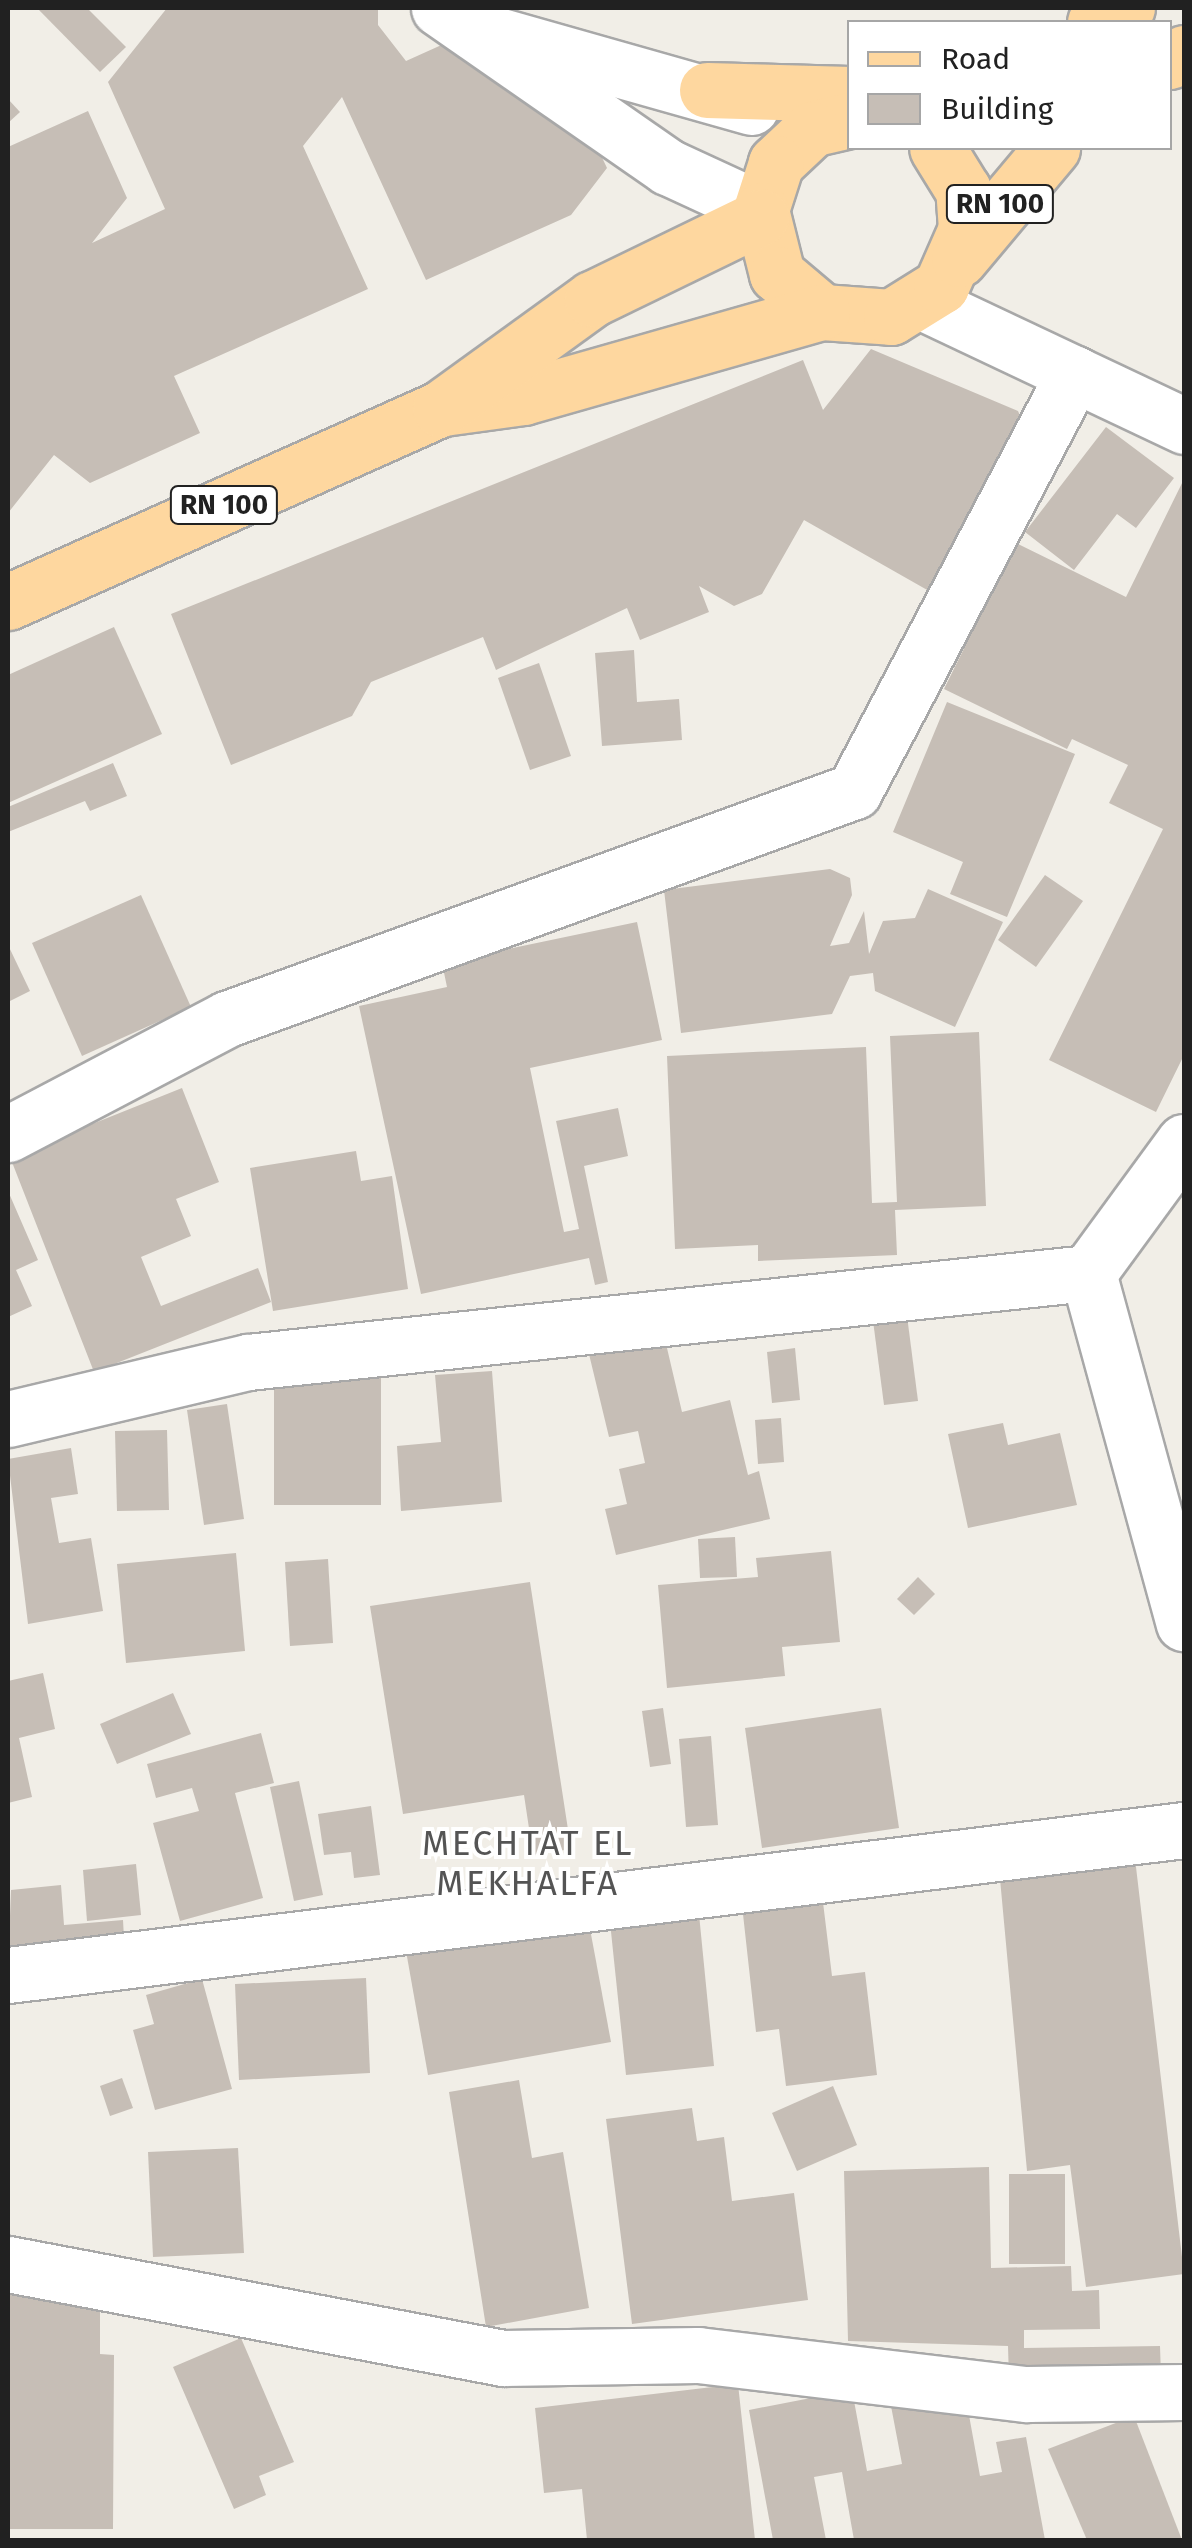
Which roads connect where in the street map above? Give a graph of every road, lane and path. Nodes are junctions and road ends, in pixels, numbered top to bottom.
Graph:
1 (1126, 8) edge
2 (454, 18) edge
3 (1099, 20) edge
4 (837, 114) edge
5 (938, 150) edge
6 (1050, 150) edge
7 (761, 214) junction
8 (938, 284) junction
9 (822, 312) junction
10 (1074, 373) junction
11 (440, 408) junction
12 (1184, 426) edge
13 (8, 602) edge
14 (8, 1134) edge
15 (1184, 1142) edge
16 (1088, 1273) junction
17 (8, 1419) edge
18 (1184, 1623) edge
19 (1184, 1830) edge
20 (8, 1975) edge
21 (8, 2264) edge
22 (1184, 2392) edge

1 - 3 main road
2 - 4 street
2 - 7 street
4 - 7 main road
5 - 8 main road
6 - 8 main road, RN 100
7 - 9 main road
7 - 11 main road, RN 100
8 - 9 main road
8 - 10 street
9 - 11 main road, RN 100
10 - 12 street
10 - 14 street
11 - 13 main road, RN 100
15 - 16 street
16 - 17 street
16 - 18 street
19 - 20 street
21 - 22 street

